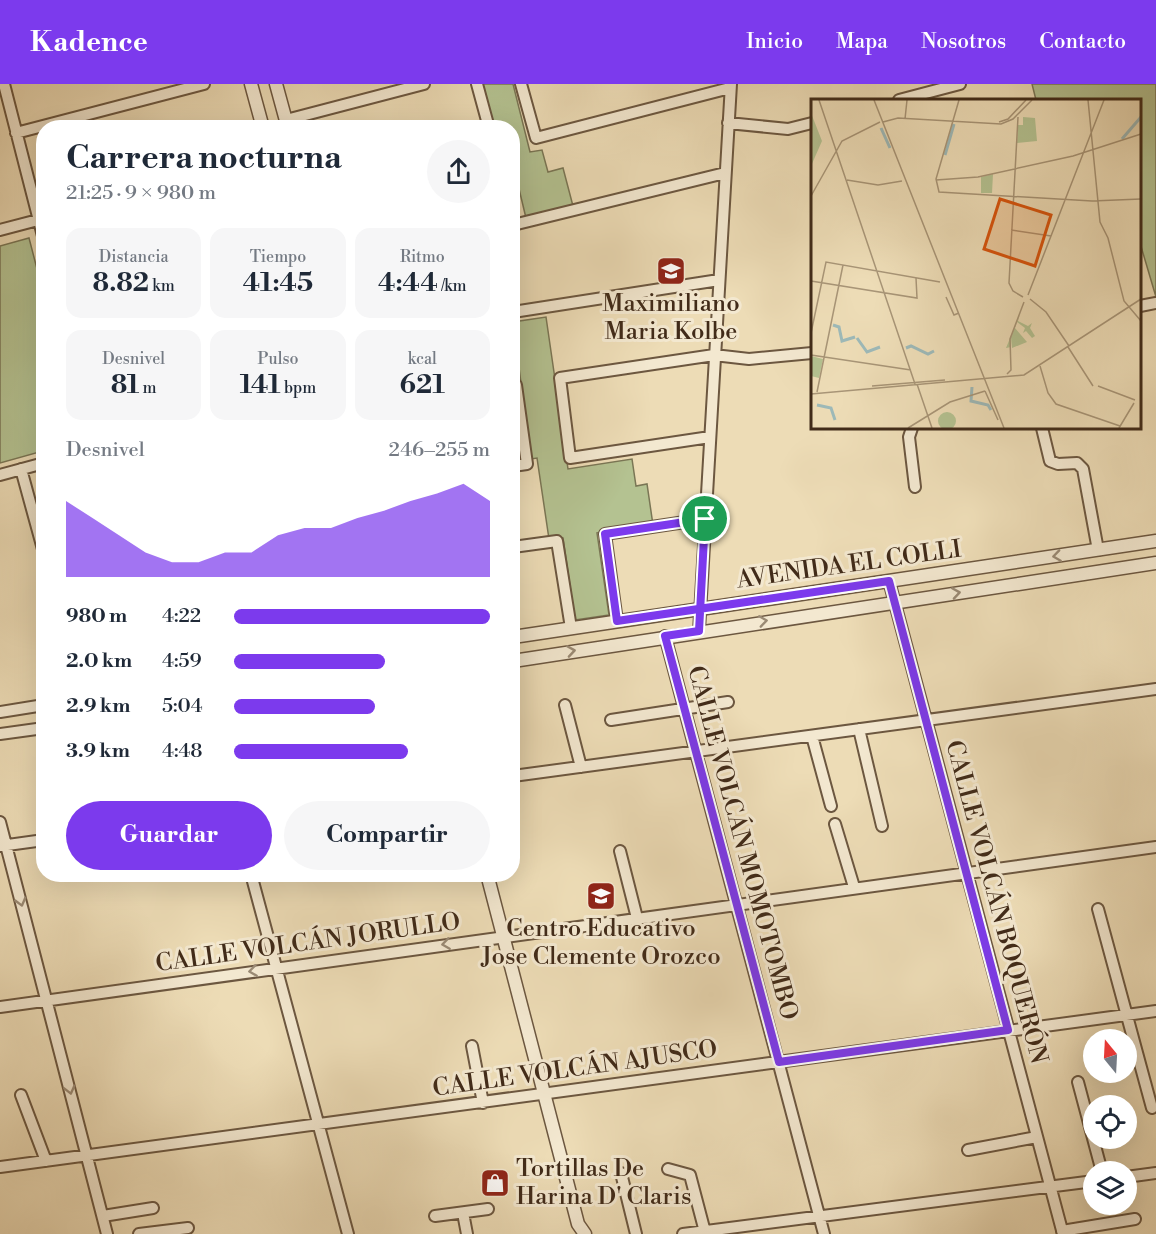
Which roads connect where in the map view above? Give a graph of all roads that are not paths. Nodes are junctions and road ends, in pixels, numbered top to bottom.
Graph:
1 (4, 84) edge
2 (204, 84) edge
3 (251, 84) edge
4 (276, 84) edge
5 (424, 84) edge
6 (477, 84) edge
7 (521, 84) edge
8 (960, 84) edge
9 (731, 86) edge
10 (903, 99) edge
11 (66, 120) edge
12 (260, 120) edge
13 (286, 120) edge
14 (301, 120) edge
15 (487, 120) edge
16 (728, 123) junction
17 (811, 123) edge
18 (36, 128) edge
19 (16, 133) junction
20 (725, 173) junction
21 (36, 212) edge
22 (36, 221) edge
23 (520, 223) edge
24 (0, 230) edge
25 (719, 280) junction
26 (1156, 303) edge
27 (1141, 306) edge
28 (520, 311) edge
29 (811, 353) edge
30 (714, 355) junction
31 (520, 418) edge
32 (912, 429) edge
33 (1042, 429) edge
34 (710, 437) junction
35 (520, 465) edge
36 (36, 466) edge
37 (21, 469) junction
38 (0, 475) edge
39 (915, 487) dead end
40 (705, 519) junction
41 (36, 523) edge
42 (1156, 541) edge
43 (520, 546) edge
44 (1098, 550) junction
45 (1156, 563) edge
46 (889, 581) junction
47 (893, 602) junction
48 (700, 609) junction
49 (617, 621) junction
50 (571, 628) junction
51 (699, 631) junction
52 (520, 636) edge
53 (665, 636) junction
54 (520, 660) edge
55 (1156, 689) edge
56 (728, 702) dead end
57 (565, 705) dead end
58 (36, 706) edge
59 (684, 710) junction
60 (0, 712) edge
61 (612, 720) dead end
62 (925, 720) junction
63 (36, 729) edge
64 (859, 729) junction
65 (0, 734) edge
66 (812, 736) junction
67 (696, 752) junction
68 (581, 767) junction
69 (520, 775) edge
70 (831, 806) dead end
71 (0, 822) edge
72 (835, 824) dead end
73 (882, 826) dead end
74 (36, 841) edge
75 (3, 845) edge
76 (1156, 847) edge
77 (620, 851) dead end
78 (966, 873) junction
79 (253, 882) edge
80 (489, 882) edge
81 (854, 887) junction
82 (736, 905) junction
83 (1098, 909) dead end
84 (636, 918) junction
85 (504, 936) junction
86 (276, 968) junction
87 (46, 1000) junction
88 (0, 1007) edge
89 (1156, 1011) edge
90 (1126, 1014) junction
91 (1008, 1030) junction
92 (472, 1046) dead end
93 (779, 1062) junction
94 (1078, 1082) dead end
95 (21, 1095) dead end
96 (545, 1095) junction
97 (483, 1103) junction
98 (1152, 1108) dead end
99 (319, 1125) junction
100 (1037, 1137) junction
101 (968, 1150) dead end
102 (86, 1156) junction
103 (46, 1161) junction
104 (1099, 1161) edge
105 (0, 1167) edge
106 (668, 1169) dead end
107 (621, 1173) dead end
108 (1156, 1173) edge
109 (1137, 1176) edge
110 (1083, 1182) edge
111 (1050, 1186) junction
112 (153, 1208) dead end
113 (488, 1209) dead end
114 (463, 1213) junction
115 (103, 1216) junction
116 (435, 1216) dead end
117 (820, 1218) junction
118 (1136, 1219) dead end
119 (188, 1228) dead end
120 (580, 1231) edge
121 (705, 1232) junction
122 (1063, 1233) edge
123 (107, 1234) edge
124 (139, 1234) edge
125 (348, 1234) edge
126 (467, 1234) edge
127 (636, 1234) edge
128 (683, 1234) edge
129 (824, 1234) edge

1 - 19 street
2 - 11 street
3 - 12 street
4 - 13 street
5 - 14 street
6 - 15 street
7 - 9 street
8 - 10 street
9 - 16 street
16 - 17 street
16 - 20 street
18 - 19 street
19 - 21 street
20 - 23 street
20 - 25 street
22 - 24 street
25 - 28 street
25 - 30 street
26 - 27 street
29 - 30 street
30 - 34 street
30 - 34 street
31 - 35 street
32 - 39 street
33 - 44 street
34 - 40 street
36 - 37 street
37 - 38 street
37 - 41 street
40 - 48 street
40 - 49 street
42 - 44 street, AVENIDA EL COLLI
43 - 50 street
44 -> 46 street, AVENIDA EL COLLI
47 -> 45 street, AVENIDA EL COLLI
46 - 47 street, CALLE VOLCÁN BOQUERÓN
46 - 48 street, AVENIDA EL COLLI
51 -> 47 street, AVENIDA EL COLLI
47 - 62 street, CALLE VOLCÁN BOQUERÓN
48 - 49 street, AVENIDA EL COLLI
48 - 51 street
49 - 50 street, AVENIDA EL COLLI
50 - 52 street, AVENIDA EL COLLI
51 - 53 street, AVENIDA EL COLLI
54 -> 53 street, AVENIDA EL COLLI
53 - 59 street, CALLE VOLCÁN MOMOTOMBO
55 - 62 street
56 - 59 street
57 - 68 street
58 - 60 street
59 - 61 street
59 - 67 street, CALLE VOLCÁN MOMOTOMBO
62 - 64 street
62 - 78 street, CALLE VOLCÁN BOQUERÓN
63 - 65 street
64 - 66 street
64 - 73 street
66 - 67 street
66 - 70 street
67 - 68 street
67 - 82 street, CALLE VOLCÁN MOMOTOMBO
68 - 69 street
71 - 75 street
72 - 81 street
74 - 75 street
75 -> 87 street
76 - 78 street, CALLE VOLCÁN JORULLO
77 - 84 street
78 - 81 street, CALLE VOLCÁN JORULLO
78 - 91 street, CALLE VOLCÁN BOQUERÓN
79 - 86 street
80 - 85 street
81 - 82 street, CALLE VOLCÁN JORULLO
82 - 84 street, CALLE VOLCÁN JORULLO
82 - 93 street, CALLE VOLCÁN MOMOTOMBO
83 - 90 street
84 - 85 street, CALLE VOLCÁN JORULLO
85 -> 86 street, CALLE VOLCÁN JORULLO
85 - 96 street
86 -> 87 street, CALLE VOLCÁN JORULLO
86 - 99 street
87 - 88 street, CALLE VOLCÁN JORULLO
87 -> 102 street
89 - 90 street, CALLE VOLCÁN AJUSCO
90 - 91 street, CALLE VOLCÁN AJUSCO
90 - 98 street
91 - 93 street, CALLE VOLCÁN AJUSCO
91 - 100 street, CALLE VOLCÁN BOQUERÓN
92 - 97 street
93 - 96 street, CALLE VOLCÁN AJUSCO
93 - 117 street, CALLE VOLCÁN MOMOTOMBO
94 - 104 street
95 - 103 street
96 - 97 street, CALLE VOLCÁN AJUSCO
96 - 120 street
97 - 99 street, CALLE VOLCÁN AJUSCO
99 - 102 street, CALLE VOLCÁN AJUSCO
99 - 125 street
100 - 101 street
100 - 111 street, CALLE VOLCÁN BOQUERÓN
102 - 103 street, CALLE VOLCÁN AJUSCO
102 - 115 street
103 - 105 street, CALLE VOLCÁN AJUSCO
106 - 121 street
107 - 127 street
108 - 109 street
110 - 111 street
111 - 117 street
111 - 122 street, CALLE VOLCÁN BOQUERÓN
112 - 115 street
113 - 114 street
114 - 116 street
114 - 126 street
115 - 123 street
117 - 121 street
117 - 129 street, CALLE VOLCÁN MOMOTOMBO
118 - 122 street
119 - 124 street
121 - 128 street

